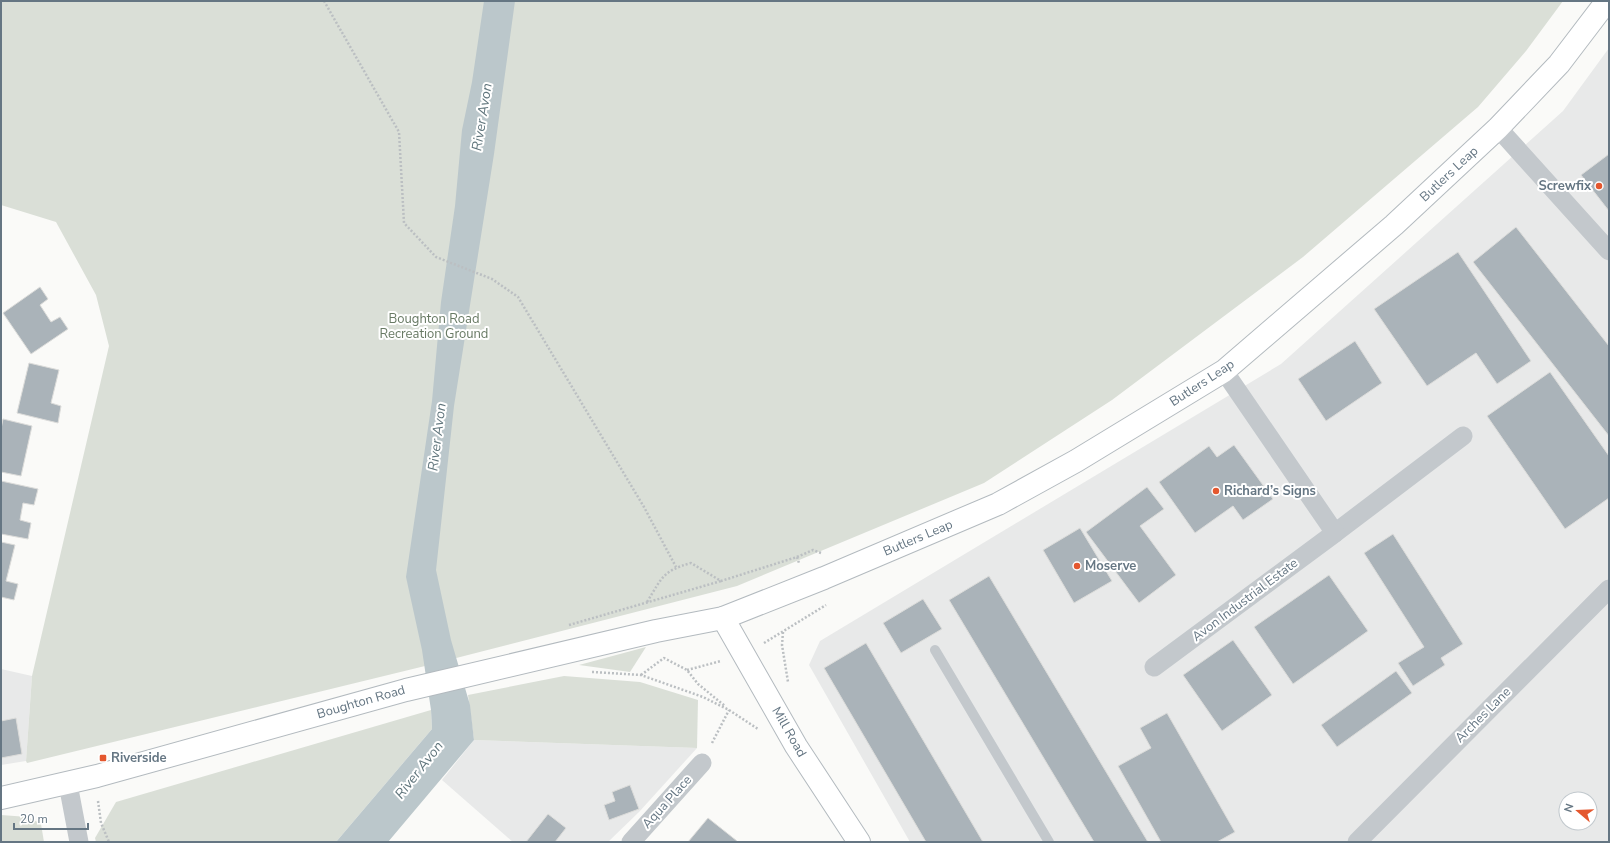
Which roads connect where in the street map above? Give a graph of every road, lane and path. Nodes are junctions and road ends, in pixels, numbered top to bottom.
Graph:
1 (324, 1) edge
2 (1607, 1) edge
3 (1498, 128) junction
4 (1609, 251) edge
5 (1224, 371) junction
6 (1463, 436) dead end
7 (1335, 533) junction
8 (676, 567) junction
9 (721, 581) junction
10 (807, 584) junction
11 (1609, 589) edge
12 (819, 609) dead end
13 (724, 618) junction
14 (935, 650) dead end
15 (1154, 668) dead end
16 (587, 672) dead end
17 (641, 675) junction
18 (789, 687) dead end
19 (729, 710) junction
20 (760, 730) dead end
21 (702, 763) joint
22 (97, 776) junction
23 (68, 784) junction
24 (1, 798) edge
25 (79, 842) edge
26 (109, 842) edge
27 (631, 842) edge
28 (859, 842) edge
29 (1049, 842) edge
30 (1358, 842) edge

1 - 8 path
2 - 3 street, Butlers Leap
3 - 4 street
3 - 5 street, Butlers Leap
5 - 7 street
5 - 10 street, Butlers Leap
6 - 7 street, Avon Industrial Estate
7 - 15 street, Avon Industrial Estate
8 - 9 path
8 - 9 path
9 - 10 path
10 - 13 street, Butlers Leap
11 - 30 street, Arches Lane
12 - 18 path
13 - 22 street, Boughton Road
13 - 28 street, Mill Road
14 - 29 lane
16 - 17 path
17 - 19 path
17 - 19 path
19 - 20 path
19 - 21 path
21 - 27 street, Aqua Place
22 - 23 street, Boughton Road
22 - 26 path
23 - 24 street, Boughton Road
23 - 25 street

